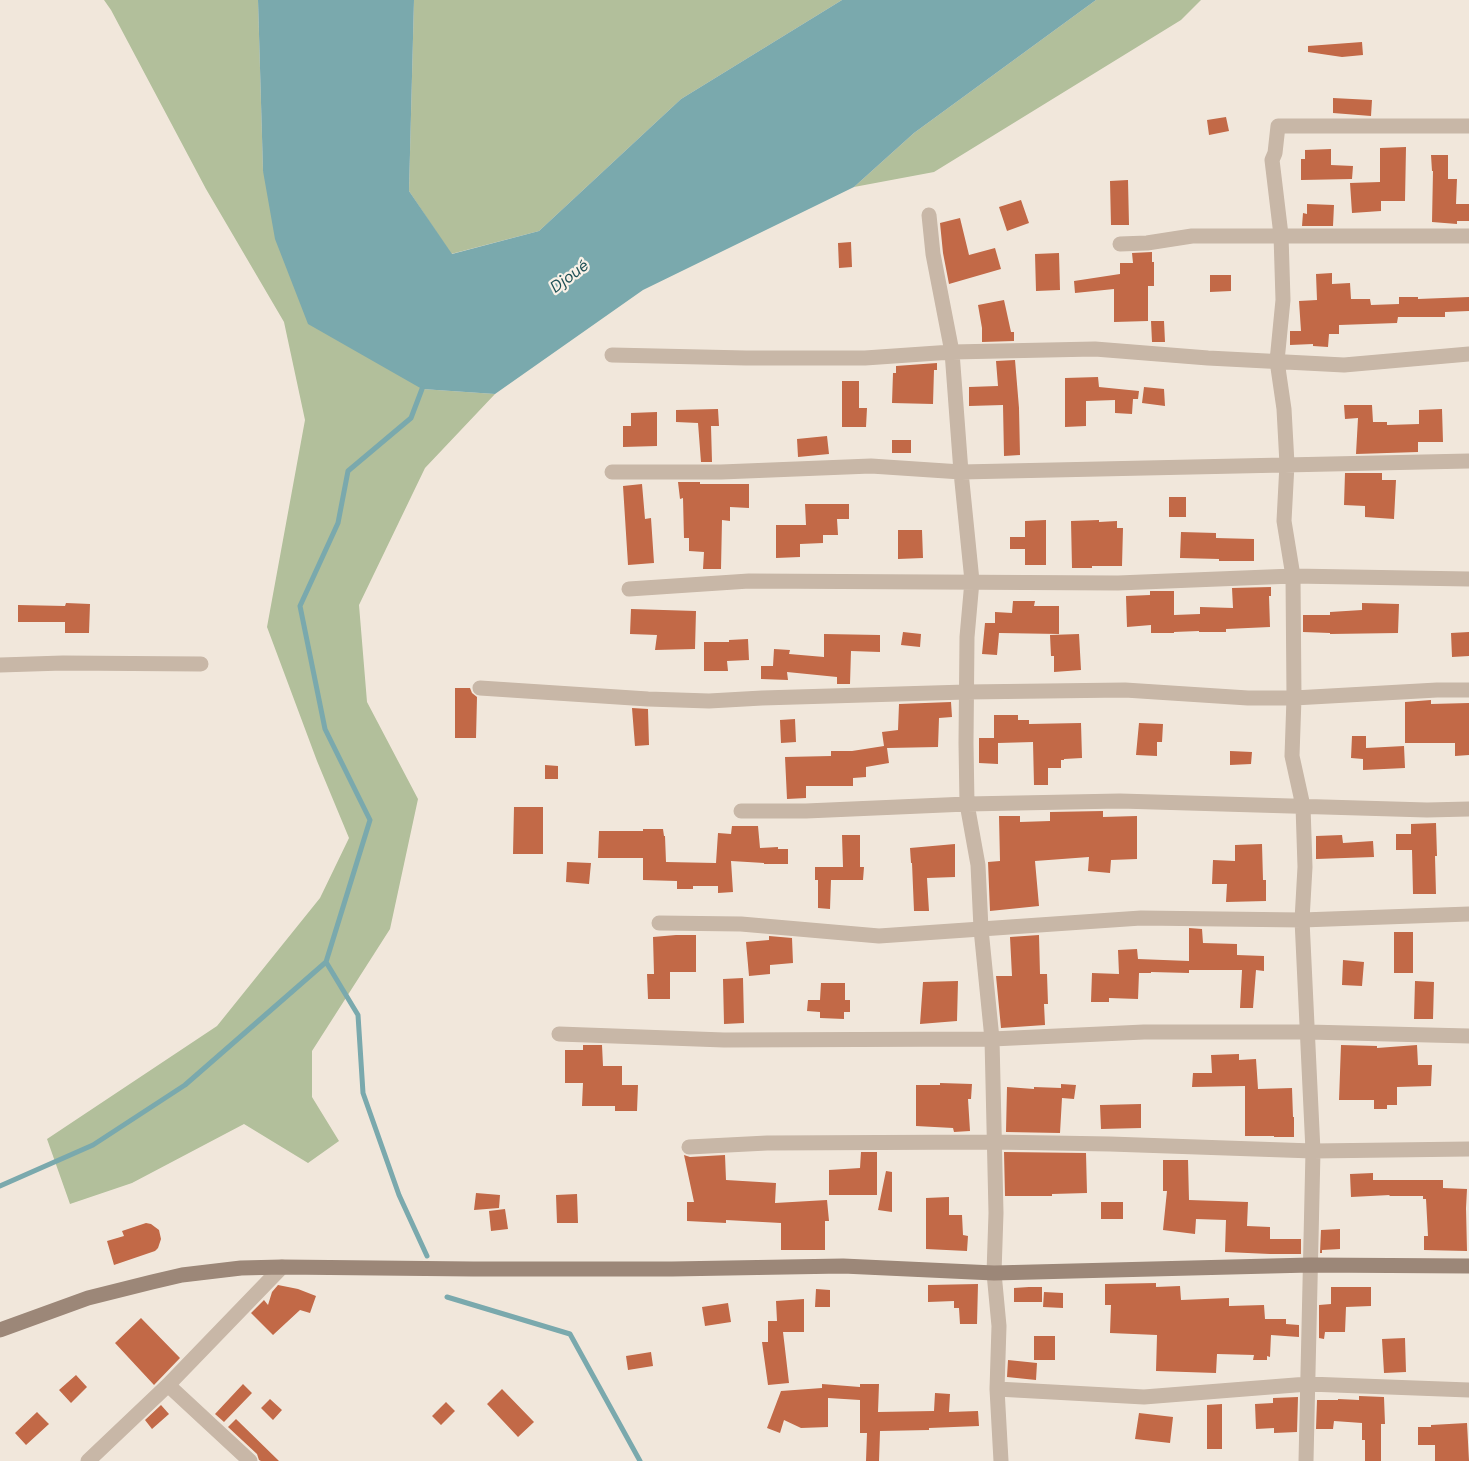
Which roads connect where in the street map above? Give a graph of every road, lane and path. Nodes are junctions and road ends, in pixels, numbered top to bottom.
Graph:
1 (1469, 126) edge
2 (929, 215) dead end
3 (1281, 236) junction
4 (1469, 236) edge
5 (1120, 244) dead end
6 (952, 352) junction
7 (1469, 354) edge
8 (612, 355) dead end
9 (1277, 361) junction
10 (1469, 461) edge
11 (1287, 464) junction
12 (612, 472) dead end
13 (961, 472) junction
14 (1293, 576) junction
15 (1469, 579) edge
16 (972, 581) junction
17 (629, 589) dead end
18 (201, 664) dead end
19 (0, 665) edge
20 (480, 688) dead end
21 (1469, 690) edge
22 (966, 692) junction
23 (1294, 698) junction
24 (967, 804) junction
25 (1303, 806) junction
26 (1469, 809) edge
27 (741, 811) dead end
28 (1469, 914) edge
29 (1302, 920) junction
30 (659, 923) dead end
31 (981, 929) junction
32 (1308, 1032) junction
33 (559, 1034) dead end
34 (1469, 1036) edge
35 (992, 1039) junction
36 (993, 1142) junction
37 (689, 1147) dead end
38 (1469, 1149) edge
39 (1313, 1151) junction
40 (1310, 1265) junction
41 (1469, 1266) edge
42 (282, 1267) junction
43 (994, 1273) junction
44 (0, 1330) edge
45 (1308, 1384) junction
46 (168, 1385) junction
47 (998, 1389) junction
48 (1469, 1390) edge
49 (88, 1461) edge
50 (250, 1461) edge
51 (1001, 1461) edge
52 (1306, 1461) edge

1 - 3 street
2 - 6 street
3 - 4 street
3 - 5 street
3 - 9 street
6 - 8 street
6 - 9 street
6 - 13 street
7 - 9 street
9 - 11 street
10 - 11 street
11 - 13 street
11 - 14 street
12 - 13 street
13 - 16 street
14 - 15 street
14 - 16 street
14 - 23 street
16 - 17 street
16 - 22 street
18 - 19 street
20 - 22 street
21 - 23 street
22 - 23 street
22 - 24 street
23 - 25 street
24 - 25 street
24 - 27 street
24 - 31 street
25 - 26 street
25 - 29 street
28 - 29 street
29 - 31 street
29 - 32 street
30 - 31 street
31 - 35 street
32 - 34 street
32 - 35 street
32 - 39 street
33 - 35 street
35 - 36 street
36 - 37 street
36 - 39 street
36 - 43 street
38 - 39 street
39 - 40 street
40 - 41 street
40 - 43 street
40 - 45 street
42 - 43 street
42 - 44 street
42 - 46 street
43 - 47 street
45 - 47 street
45 - 48 street
45 - 52 street
46 - 49 street
46 - 50 street
47 - 51 street

